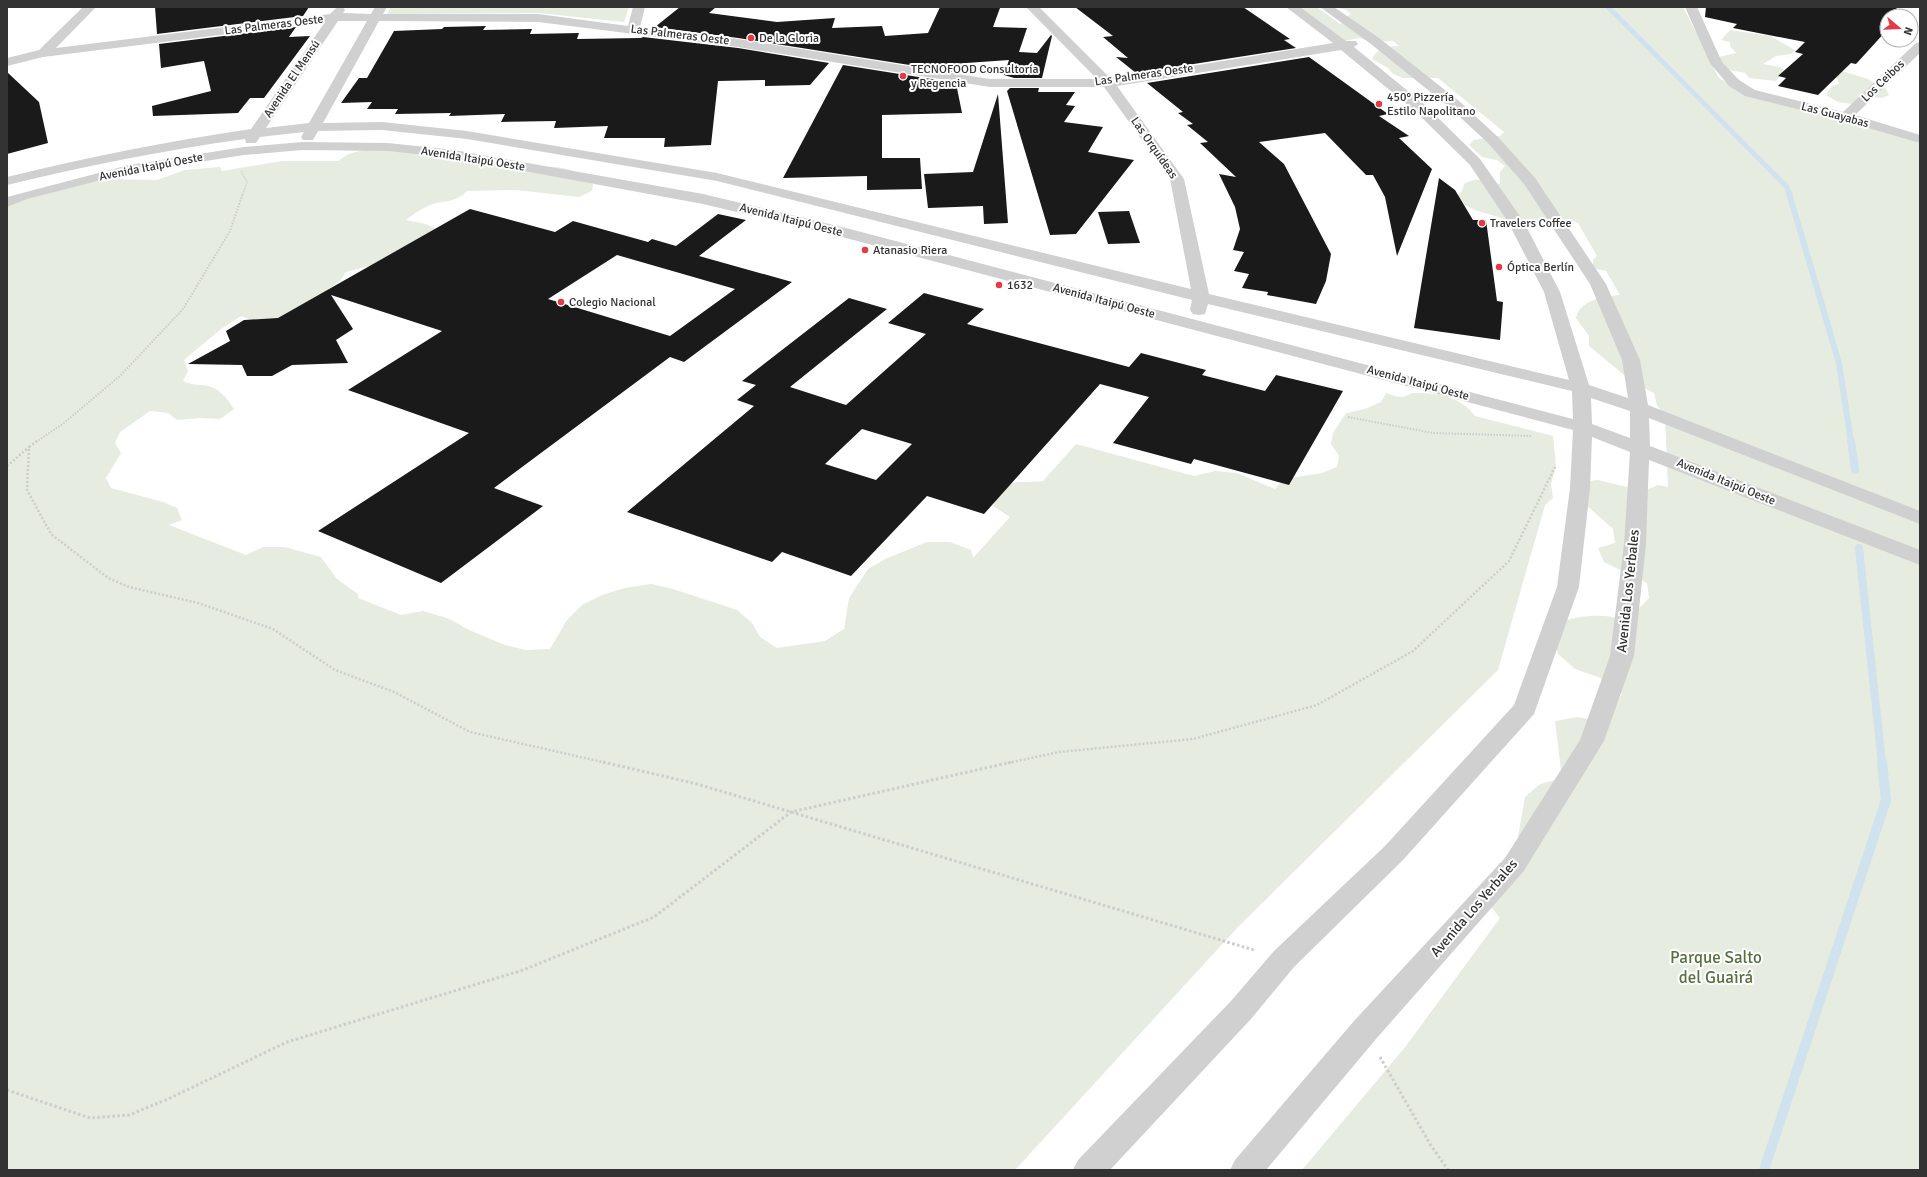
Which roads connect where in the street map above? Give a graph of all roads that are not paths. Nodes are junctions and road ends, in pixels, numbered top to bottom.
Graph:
1 (90, 7) edge
2 (639, 7) edge
3 (1032, 7) edge
4 (1292, 7) edge
5 (1326, 7) edge
6 (1690, 7) edge
7 (337, 12) edge
8 (377, 12) edge
9 (632, 29) junction
10 (1375, 41) junction
11 (1343, 45) junction
12 (1920, 46) edge
13 (43, 53) junction
14 (7, 62) edge
15 (1108, 83) junction
16 (1846, 117) junction
17 (315, 127) junction
18 (256, 133) junction
19 (1920, 140) edge
20 (302, 146) junction
21 (237, 152) junction
22 (7, 181) edge
23 (14, 193) edge
24 (7, 202) edge
25 (1201, 297) junction
26 (1196, 325) junction
27 (1581, 388) junction
28 (1639, 408) junction
29 (1583, 427) junction
30 (1640, 448) junction
31 (1920, 518) edge
32 (1920, 558) edge
33 (1089, 1170) edge
34 (1246, 1170) edge

1 - 13 street
2 - 9 street
3 - 15 street, Las Orquídeas
4 - 11 street
5 - 10 street, Avenida Los Yerbales
6 - 16 street, Las Guayabas
7 - 8 street, Las Palmeras Oeste
7 - 13 street, Las Palmeras Oeste
7 - 18 street, Avenida El Mensú
8 - 9 street, Las Palmeras Oeste
8 - 17 street
9 - 15 street, Las Palmeras Oeste
10 - 11 street, Las Palmeras Oeste
10 - 28 street, Avenida Los Yerbales
11 - 15 street, Las Palmeras Oeste
11 - 27 street
12 - 16 street, Los Ceibos
13 - 14 street, Las Palmeras Oeste
15 - 25 street, Las Orquídeas
16 - 19 street, Las Guayabas
17 - 18 street, Avenida Itaipú Oeste
17 - 20 street
17 - 25 street, Avenida Itaipú Oeste
18 - 21 street, Avenida El Mensú
18 - 22 street, Avenida Itaipú Oeste
20 - 21 street, Avenida Itaipú Oeste
20 - 26 street, Avenida Itaipú Oeste
21 - 23 street, Avenida Itaipú Oeste
23 - 24 street, Avenida Itaipú Oeste
25 - 26 street, Las Orquídeas
25 - 27 street, Avenida Itaipú Oeste
26 - 29 street, Avenida Itaipú Oeste
27 - 28 street, Avenida Itaipú Oeste
27 - 29 street
28 - 30 street, Avenida Los Yerbales
28 - 31 street, Avenida Itaipú Oeste
29 - 30 street, Avenida Itaipú Oeste
29 - 33 street
30 - 32 street, Avenida Itaipú Oeste
30 - 34 street, Avenida Los Yerbales

